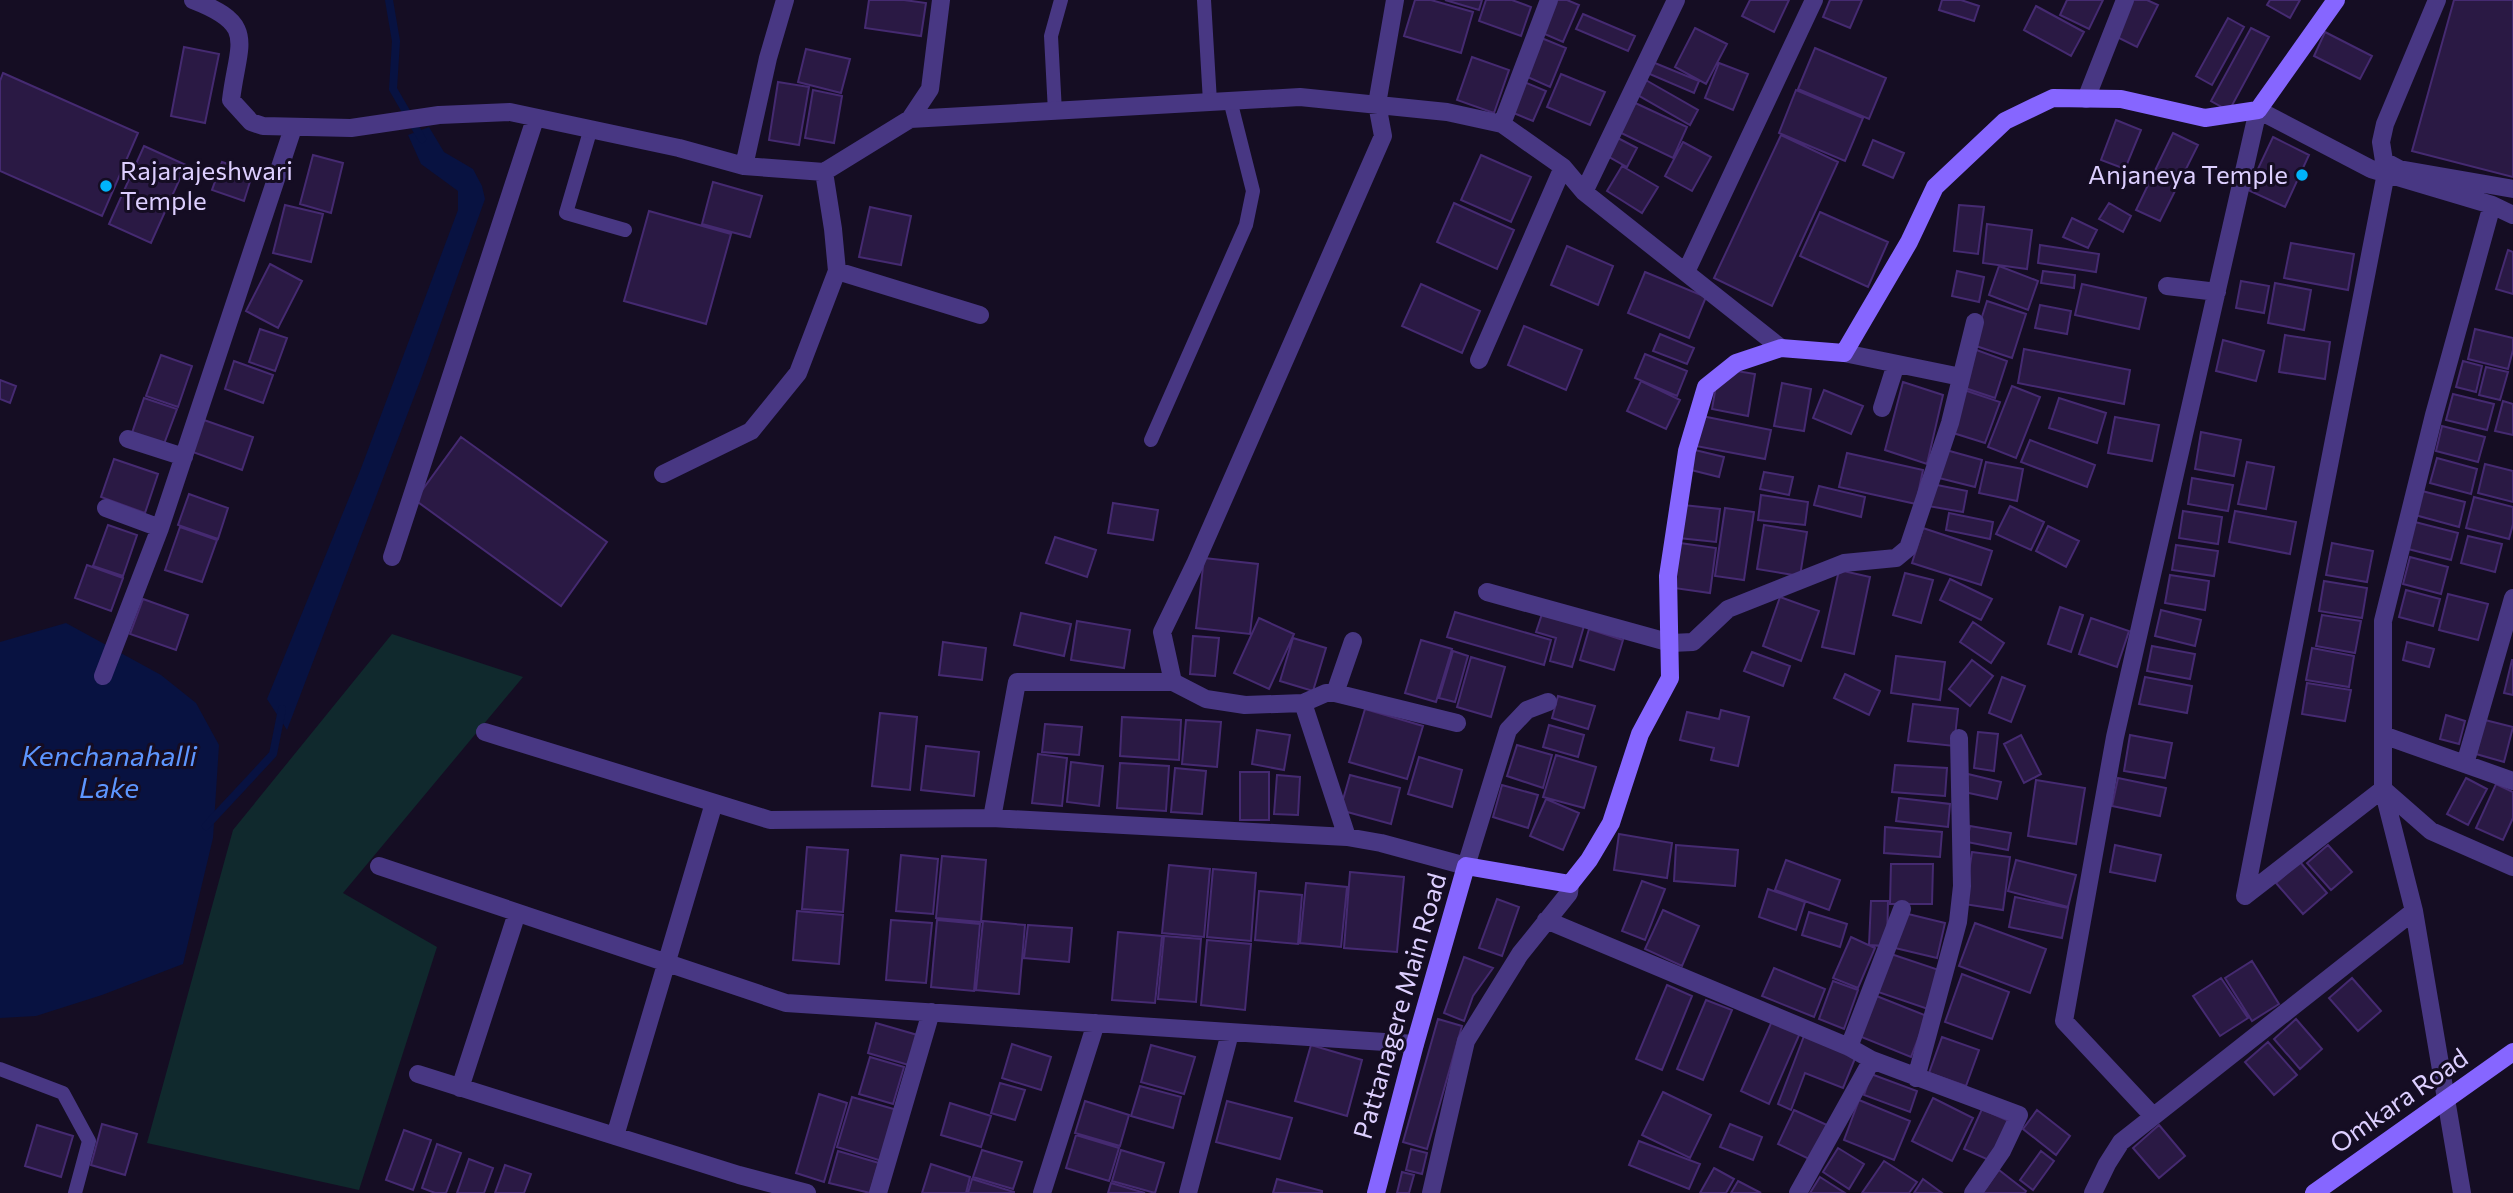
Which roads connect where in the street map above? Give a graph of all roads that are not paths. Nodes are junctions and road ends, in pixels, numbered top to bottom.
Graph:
1 (193, 0) edge
2 (785, 0) edge
3 (941, 0) edge
4 (1061, 0) edge
5 (1204, 0) edge
6 (1395, 0) edge
7 (1549, 0) edge
8 (1676, 0) edge
9 (1814, 0) edge
10 (2125, 0) edge
11 (2336, 0) edge
12 (2437, 0) edge
13 (2086, 99) junction
14 (1230, 100) junction
15 (1210, 103) junction
16 (1377, 104) junction
17 (2258, 110) junction
18 (1055, 112) junction
19 (535, 119) junction
20 (910, 119) junction
21 (1502, 124) junction
22 (293, 128) junction
23 (591, 128) junction
24 (744, 166) junction
25 (1563, 167) junction
26 (824, 173) junction
27 (2386, 173) junction
28 (2513, 189) edge
29 (1584, 192) junction
30 (2492, 205) junction
31 (2513, 215) edge
32 (625, 230) dead end
33 (837, 271) junction
34 (1686, 272) junction
35 (2167, 286) dead end
36 (2217, 292) junction
37 (980, 315) dead end
38 (1975, 322) dead end
39 (1781, 348) junction
40 (1844, 353) junction
41 (1479, 360) dead end
42 (1896, 364) junction
43 (1961, 377) junction
44 (1882, 408) dead end
45 (128, 439) dead end
46 (1151, 440) dead end
47 (184, 457) junction
48 (663, 474) dead end
49 (106, 508) dead end
50 (160, 528) junction
51 (392, 556) dead end
52 (1487, 592) dead end
53 (2513, 598) edge
54 (1353, 641) dead end
55 (1671, 643) junction
56 (103, 676) dead end
57 (1173, 682) junction
58 (1335, 693) junction
59 (1548, 702) dead end
60 (1303, 703) junction
61 (1457, 723) dead end
62 (485, 732) dead end
63 (2384, 735) junction
64 (1959, 738) dead end
65 (2465, 764) junction
66 (2513, 781) edge
67 (2383, 789) junction
68 (714, 803) junction
69 (992, 818) junction
70 (1347, 836) junction
71 (379, 866) dead end
72 (1466, 866) junction
73 (2513, 867) edge
74 (1570, 884) junction
75 (1902, 909) dead end
76 (2414, 911) junction
77 (517, 913) junction
78 (1546, 920) junction
79 (666, 963) junction
80 (931, 1012) junction
81 (1096, 1023) junction
82 (1230, 1033) junction
83 (1415, 1044) junction
84 (1850, 1047) junction
85 (2513, 1052) edge
86 (1872, 1060) junction
87 (0, 1069) edge
88 (418, 1074) dead end
89 (1916, 1078) junction
90 (460, 1088) junction
91 (2447, 1100) junction
92 (2153, 1116) junction
93 (615, 1136) junction
94 (75, 1193) edge
95 (807, 1193) edge
96 (878, 1193) edge
97 (1042, 1193) edge
98 (1188, 1193) edge
99 (1376, 1193) edge
100 (1431, 1193) edge
101 (1798, 1193) edge
102 (1973, 1193) edge
103 (2093, 1193) edge
104 (2314, 1193) edge
105 (2462, 1193) edge

1 - 22 street
2 - 24 street
3 - 20 street
4 - 18 lane
5 - 15 lane
6 - 16 street
7 - 21 street
8 - 29 street
9 - 34 street
10 - 13 street
11 - 17 street
12 - 28 street
13 - 17 street
13 - 40 street
14 - 15 street
14 - 16 street
14 - 46 lane
15 - 18 street
16 - 21 street
16 - 57 street
17 - 27 street
17 - 36 street
18 - 20 street
19 - 22 street
19 - 23 street
19 - 51 street
20 - 26 street
21 - 25 street
22 - 47 street
23 - 24 street
23 - 32 lane
24 - 26 street
25 - 29 street
25 - 41 street
26 - 33 street
27 - 30 street
27 - 67 street
29 - 34 street
30 - 31 street
30 - 63 street
33 - 37 street
33 - 48 street
34 - 39 street
35 - 36 street
36 - 92 street
38 - 43 street
39 - 40 street
39 - 55 street
40 - 42 street
42 - 43 street
42 - 44 street
43 - 55 street
45 - 47 street
47 - 50 street
49 - 50 street
50 - 56 street
52 - 55 street
53 - 65 street
54 - 58 street
55 - 74 street
57 - 60 street
57 - 69 street
58 - 60 street
58 - 61 street
59 - 72 street
60 - 70 street
62 - 68 street
63 - 65 street
63 - 67 street
64 - 89 street
65 - 66 street
67 - 73 street
67 - 76 street
68 - 69 street
68 - 79 street
69 - 70 street
70 - 72 street
71 - 77 street
72 - 74 street, Pattanagere Main Road
72 - 83 street, Pattanagere Main Road
74 - 78 street
75 - 84 street
76 - 91 street
76 - 92 street
77 - 79 street
77 - 90 street
78 - 84 street
78 - 100 street
79 - 80 street
79 - 93 street
80 - 81 street
80 - 96 street
81 - 82 street
81 - 97 street
82 - 83 street
82 - 98 street
83 - 99 street, Pattanagere Main Road
84 - 86 street
85 - 91 street, Omkara Road
86 - 89 street
86 - 101 street
87 - 94 lane
88 - 90 street
89 - 102 street
90 - 93 street
91 - 104 street, Omkara Road
91 - 105 street
92 - 103 street
93 - 95 street

